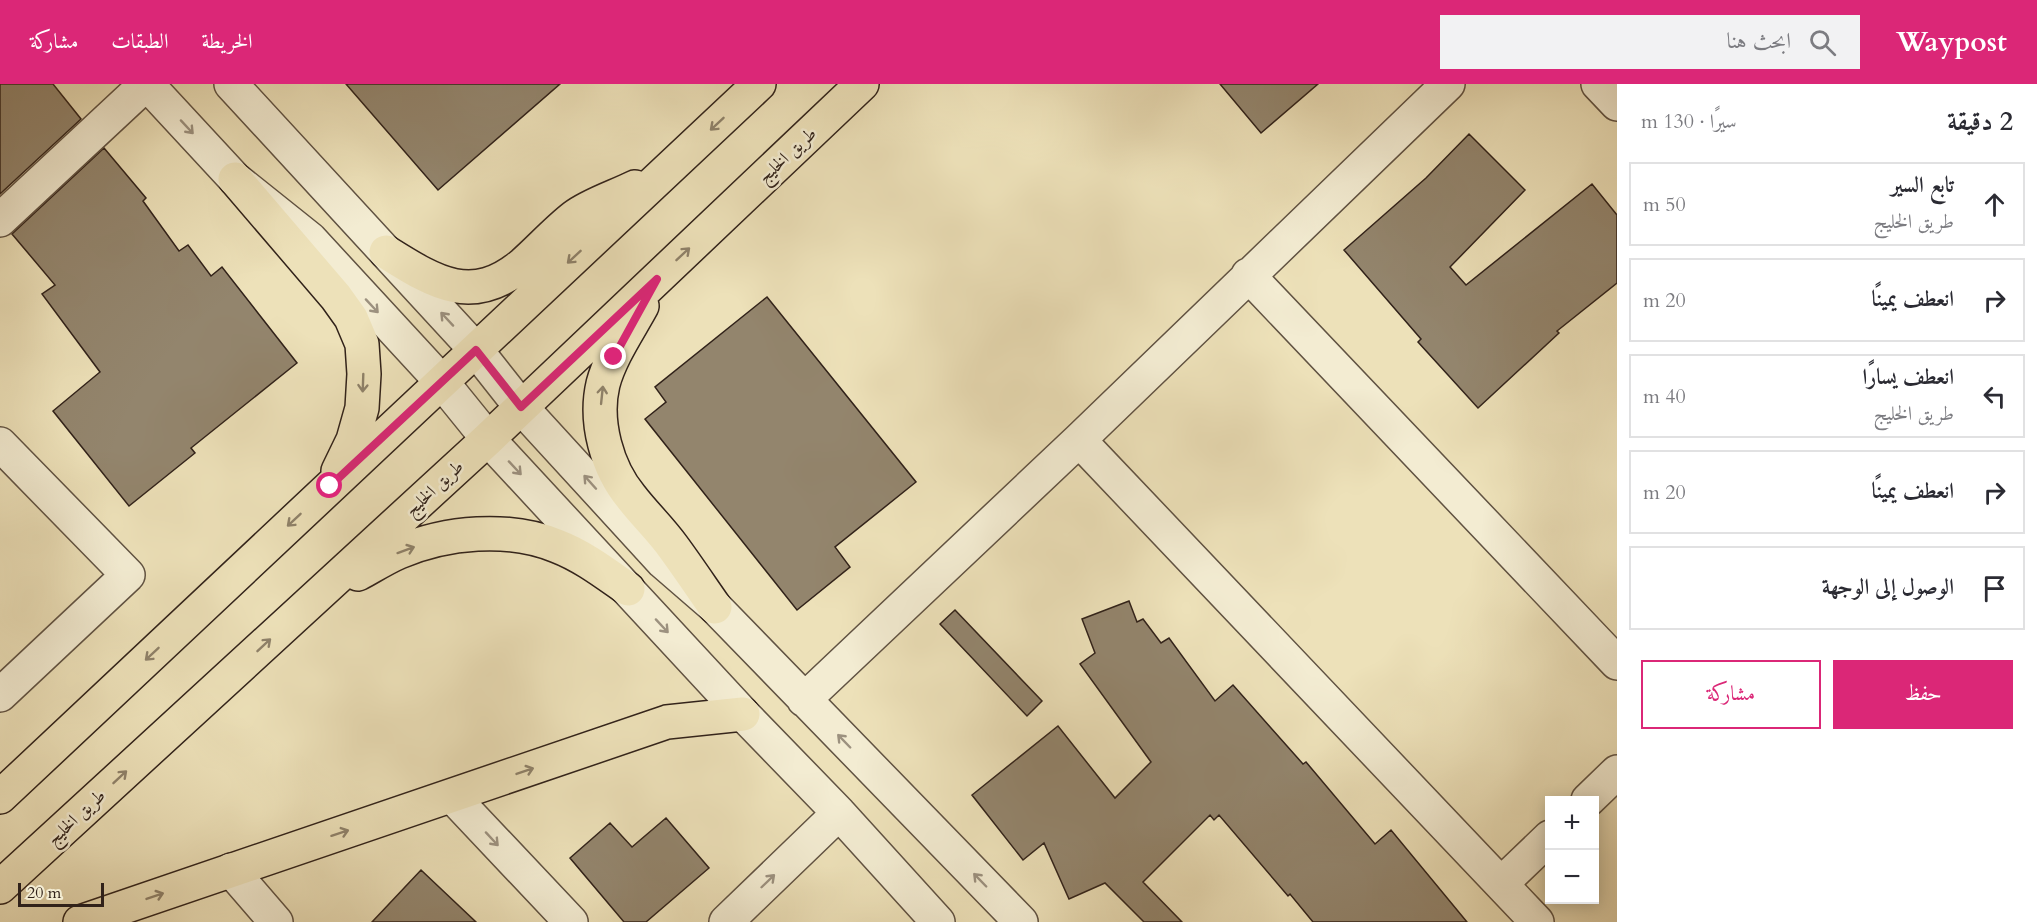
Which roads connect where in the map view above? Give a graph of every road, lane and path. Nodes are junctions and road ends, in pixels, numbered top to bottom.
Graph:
1 (146, 84) edge
2 (231, 84) edge
3 (759, 84) edge
4 (862, 84) edge
5 (1448, 84) edge
6 (1598, 84) edge
7 (1617, 104) edge
8 (667, 171) junction
9 (235, 179) junction
10 (0, 220) edge
11 (386, 252) junction
12 (1248, 275) junction
13 (657, 279) junction
14 (476, 350) junction
15 (441, 381) junction
16 (521, 407) junction
17 (488, 439) junction
18 (1079, 440) junction
19 (0, 444) edge
20 (330, 486) junction
21 (628, 589) junction
22 (316, 596) junction
23 (715, 608) junction
24 (1617, 663) edge
25 (0, 695) edge
26 (804, 700) junction
27 (743, 714) junction
28 (1617, 772) edge
29 (452, 796) junction
30 (1593, 796) edge
31 (0, 797) edge
32 (839, 813) junction
33 (1545, 842) edge
34 (231, 870) junction
35 (1501, 884) junction
36 (0, 887) edge
37 (80, 922) edge
38 (276, 922) edge
39 (571, 922) edge
40 (726, 922) edge
41 (938, 922) edge
42 (1021, 922) edge
43 (1537, 922) edge

1 -> 9 street
1 - 10 street
2 - 11 street
3 -> 8 main road
13 -> 4 main road, طريق الخليج
5 - 12 street
6 - 7 street
8 - 11 main road
8 -> 14 main road
9 -> 15 street
9 -> 20 main road
14 -> 11 street
12 - 18 street
12 - 24 street
13 - 16 main road, طريق الخليج
23 -> 13 main road
14 - 15 main road
14 - 16 street
15 - 17 street
15 - 20 main road
16 - 17 main road, طريق الخليج
23 -> 16 street
17 -> 21 street
17 - 22 main road, طريق الخليج
18 - 26 street
18 - 35 street
19 - 25 street
20 -> 31 main road
22 -> 21 main road
21 -> 27 street
36 -> 22 main road, طريق الخليج
23 - 26 street
42 -> 26 street
29 -> 27 main road
27 - 32 street
28 - 30 street
34 -> 29 main road
29 -> 39 street
40 -> 32 street
32 - 41 street
33 - 35 street
37 -> 34 main road
34 - 38 street
35 - 43 street

